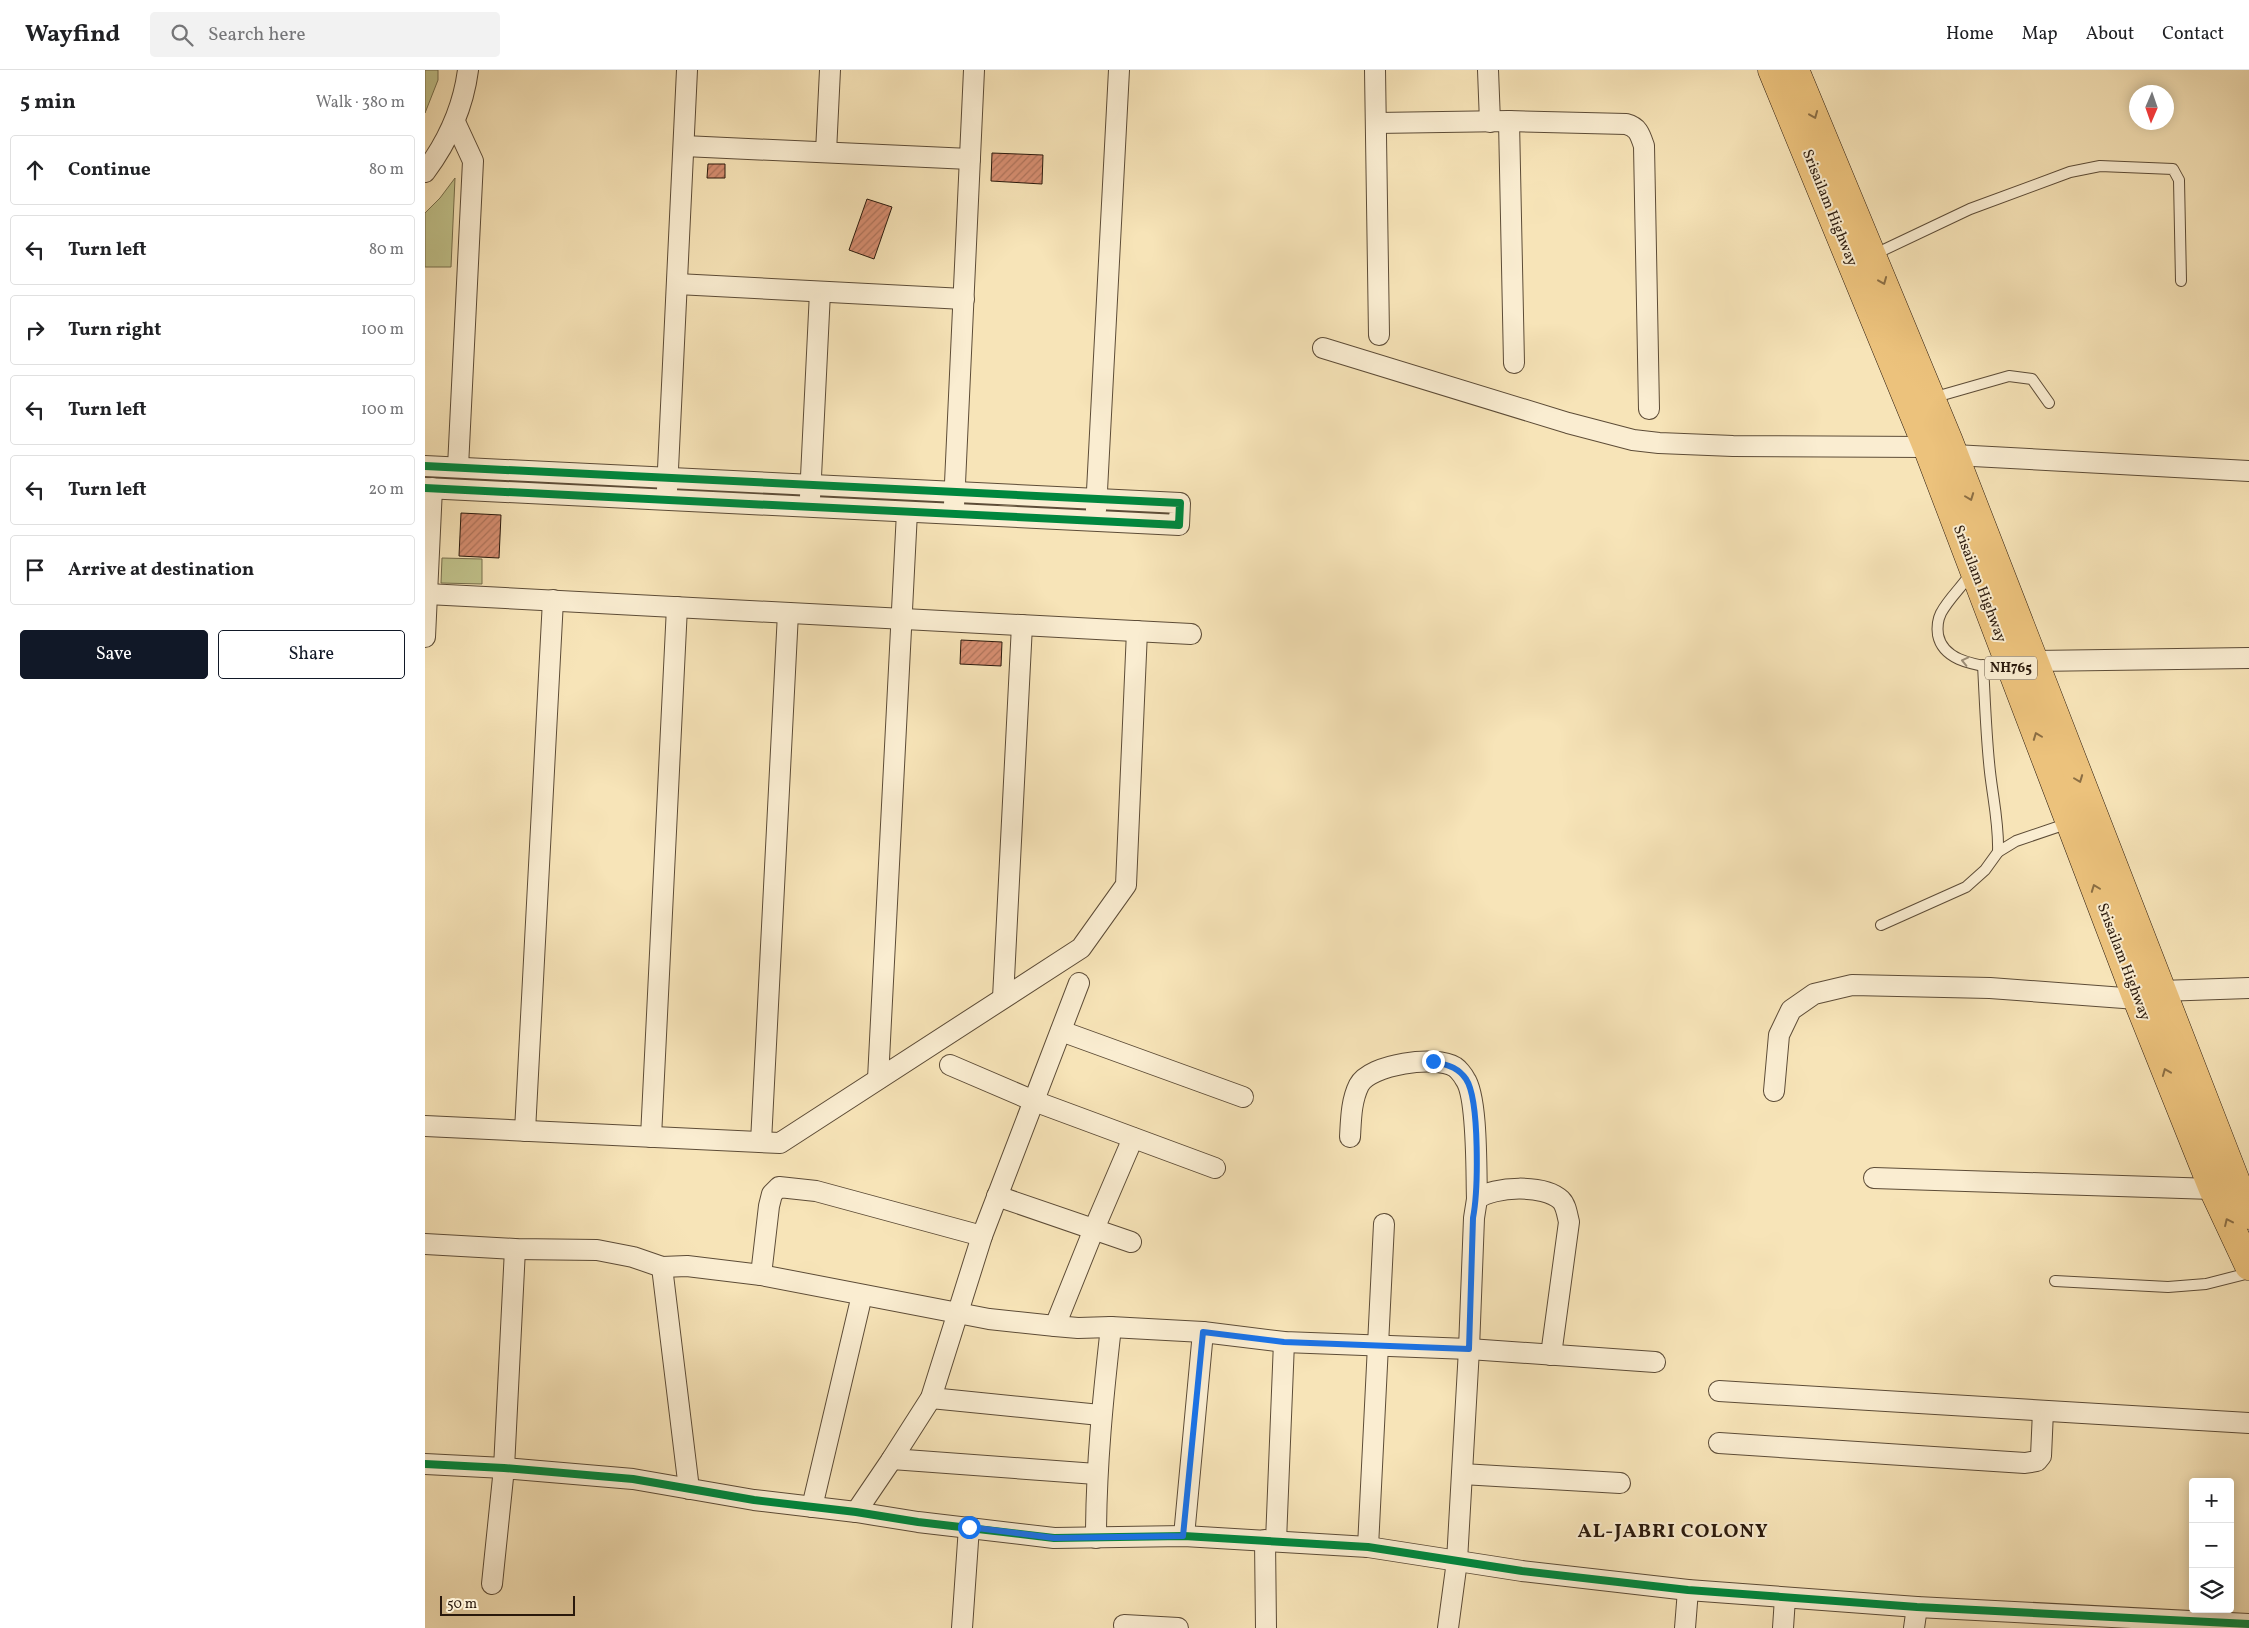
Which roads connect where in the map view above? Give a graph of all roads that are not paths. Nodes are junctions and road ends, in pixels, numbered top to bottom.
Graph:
1 (468, 70) edge
2 (687, 70) edge
3 (830, 70) edge
4 (974, 70) edge
5 (1119, 70) edge
6 (1375, 70) edge
7 (1488, 70) edge
8 (1772, 70) edge
9 (1795, 70) edge
10 (455, 122) junction
11 (1499, 122) junction
12 (1376, 123) junction
13 (684, 146) junction
14 (827, 152) junction
15 (970, 159) junction
16 (425, 172) edge
17 (1872, 255) junction
18 (2181, 281) dead end
19 (677, 284) junction
20 (820, 292) junction
21 (963, 299) junction
22 (1379, 335) dead end
23 (1323, 348) dead end
24 (1514, 363) dead end
25 (1931, 398) junction
26 (2049, 404) dead end
27 (1649, 409) dead end
28 (1927, 447) junction
29 (1954, 455) junction
30 (425, 466) edge
31 (458, 467) junction
32 (2249, 471) edge
33 (667, 478) junction
34 (811, 484) junction
35 (429, 488) edge
36 (955, 491) junction
37 (1097, 498) junction
38 (667, 500) junction
39 (810, 507) junction
40 (907, 512) junction
41 (954, 514) junction
42 (1095, 521) junction
43 (1974, 568) junction
44 (427, 594) junction
45 (553, 600) junction
46 (677, 607) junction
47 (788, 613) junction
48 (901, 619) junction
49 (1022, 625) junction
50 (1137, 631) junction
51 (1191, 634) dead end
52 (425, 636) edge
53 (2249, 658) edge
54 (1983, 665) junction
55 (2023, 666) junction
56 (2070, 823) junction
57 (1998, 852) junction
58 (1881, 925) dead end
59 (1079, 983) dead end
60 (2249, 988) edge
61 (2149, 995) junction
62 (1003, 998) junction
63 (1061, 1032) junction
64 (950, 1065) dead end
65 (878, 1079) junction
66 (1774, 1091) dead end
67 (1243, 1097) dead end
68 (1034, 1101) junction
69 (425, 1126) edge
70 (525, 1131) junction
71 (651, 1137) junction
72 (1350, 1137) dead end
73 (1133, 1138) junction
74 (761, 1142) junction
75 (1215, 1168) dead end
76 (1874, 1178) dead end
77 (2233, 1189) edge
78 (997, 1196) junction
79 (1477, 1199) junction
80 (2249, 1215) edge
81 (1384, 1224) dead end
82 (1093, 1229) junction
83 (982, 1236) junction
84 (1131, 1242) dead end
85 (425, 1244) edge
86 (515, 1249) junction
87 (2249, 1266) edge
88 (662, 1267) junction
89 (2249, 1273) edge
90 (761, 1275) junction
91 (2055, 1280) dead end
92 (861, 1296) junction
93 (957, 1313) junction
94 (1055, 1326) junction
95 (1111, 1327) junction
96 (1203, 1332) junction
97 (1284, 1342) junction
98 (1377, 1345) junction
99 (1469, 1349) junction
100 (1551, 1355) junction
101 (1655, 1362) dead end
102 (1719, 1391) dead end
103 (931, 1398) junction
104 (2043, 1411) junction
105 (1101, 1415) junction
106 (2249, 1423) edge
107 (1719, 1443) dead end
108 (892, 1459) junction
109 (425, 1464) edge
110 (504, 1468) junction
111 (1096, 1474) junction
112 (1462, 1474) junction
113 (1620, 1483) dead end
114 (689, 1489) junction
115 (812, 1507) junction
116 (856, 1512) junction
117 (969, 1527) junction
118 (1183, 1536) junction
119 (1096, 1538) junction
120 (1271, 1541) junction
121 (1368, 1547) junction
122 (1457, 1561) junction
123 (492, 1584) dead end
124 (1688, 1590) junction
125 (1785, 1598) junction
126 (1917, 1607) junction
127 (2249, 1624) edge
128 (1124, 1625) dead end
129 (963, 1628) edge
130 (1178, 1628) edge
131 (1266, 1628) edge
132 (1448, 1628) edge
133 (1685, 1628) edge
134 (1783, 1628) edge
135 (1914, 1628) edge

1 - 10 street
2 - 13 street
3 - 14 street
4 - 15 street
5 - 37 street
6 - 12 street
7 - 11 street
8 - 28 highway, Srisailam Highway / NH765
9 -> 17 highway, Srisailam Highway / NH765
10 - 16 street
10 - 31 street
11 - 12 street
11 - 24 street
11 - 27 street
12 - 22 street
13 - 14 street
13 - 19 street
14 - 15 street
15 - 21 street
17 - 18 lane
17 -> 25 highway, Srisailam Highway / NH765
19 - 20 street
19 - 33 street
20 - 21 street
20 - 34 street
21 - 36 street
23 - 28 street
25 - 26 lane
25 - 29 highway, Srisailam Highway / NH765
28 - 43 highway, Srisailam Highway / NH765
29 - 32 street
29 -> 55 highway, Srisailam Highway / NH765
30 - 31 street
31 - 33 street
33 - 34 street
33 - 38 street
34 - 36 street
34 - 39 street
35 - 38 street
35 - 44 street
36 - 37 street
36 - 41 street
37 - 42 street
37 - 42 street
38 - 39 street
39 - 40 street
40 - 41 street
40 - 48 street
41 - 42 street
54 -> 43 lane
43 - 55 highway, Srisailam Highway / NH765
44 - 45 street
44 - 52 street
45 - 46 street
45 - 70 street
46 - 47 street
46 - 71 street
47 - 48 street
47 - 74 street
48 - 49 street
48 - 65 street
49 - 50 street
49 - 62 street
50 - 51 street
50 - 62 street
53 - 55 street
54 - 55 lane
54 - 57 lane
56 -> 55 highway, Srisailam Highway / NH765
55 -> 61 highway, Srisailam Highway / NH765
56 - 57 lane
61 -> 56 highway, Srisailam Highway / NH765
57 - 58 lane
59 - 63 street
60 - 61 street
61 - 66 street
61 - 77 highway, Srisailam Highway / NH765
62 - 65 street
63 - 67 street
63 - 68 street
64 - 68 street
65 - 74 street
68 - 73 street
68 - 78 street
69 - 70 street
70 - 71 street
71 - 74 street
72 - 79 street
73 - 75 street
73 - 82 street
76 - 77 street
77 - 80 highway, Srisailam Highway / NH765
87 -> 77 highway, Srisailam Highway / NH765
78 - 82 street
78 - 83 street
79 - 99 street
79 - 100 street
81 - 98 street
82 - 84 street
82 - 94 street
83 - 90 street
83 - 93 street
85 - 86 street
86 - 88 street
86 - 110 street
88 - 90 street
88 - 114 street
89 - 91 lane
90 - 92 street
92 - 93 street
92 - 115 street
93 - 94 street
93 - 103 street
94 - 95 street
95 - 96 street
95 - 105 street
96 - 97 street
96 - 118 street
97 - 98 street
97 - 120 street
98 - 99 street
98 - 121 street
99 - 100 street
99 - 112 street
100 - 101 street
102 - 104 street
103 - 105 street
103 - 108 street
104 - 106 street
104 - 107 street
105 - 111 street
108 - 111 street
108 - 116 street
109 - 110 street
110 - 114 street
110 - 123 street
111 - 119 street
112 - 113 street
112 - 122 street
114 - 115 street
115 - 116 street
116 - 117 street
117 - 119 street
117 - 129 street
118 - 119 street
118 - 120 street
120 - 121 street
120 - 131 street
121 - 122 street
122 - 124 street
122 - 132 street
124 - 125 street
124 - 133 street
125 - 126 street
125 - 134 street
126 - 127 street
126 - 135 street
128 - 130 street

